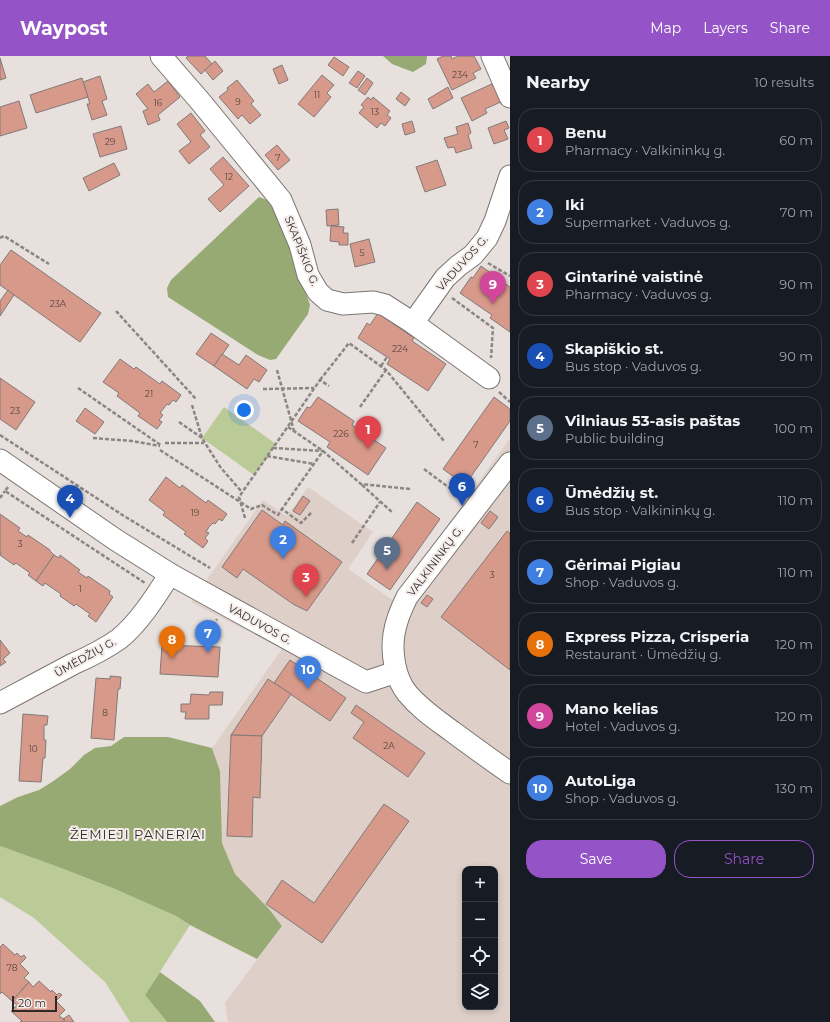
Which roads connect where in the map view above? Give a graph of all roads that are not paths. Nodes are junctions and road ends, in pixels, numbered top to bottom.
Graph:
1 (161, 56) edge
2 (492, 56) edge
3 (510, 97) edge
4 (510, 176) edge
5 (413, 323) junction
6 (489, 378) road end
7 (0, 460) edge
8 (510, 463) edge
9 (170, 574) junction
10 (396, 672) junction
11 (0, 703) edge
12 (510, 773) edge

1 - 5 street, SKAPIŠKIO G.
2 - 3 street
4 - 5 street, VADUVOS G.
5 - 6 street, SKAPIŠKIO G.
7 - 9 street, VADUVOS G.
8 - 10 street, VALKININKŲ G.
9 - 10 street, VADUVOS G.
9 - 11 street, ŪMĖDŽIŲ G.
10 - 12 street

